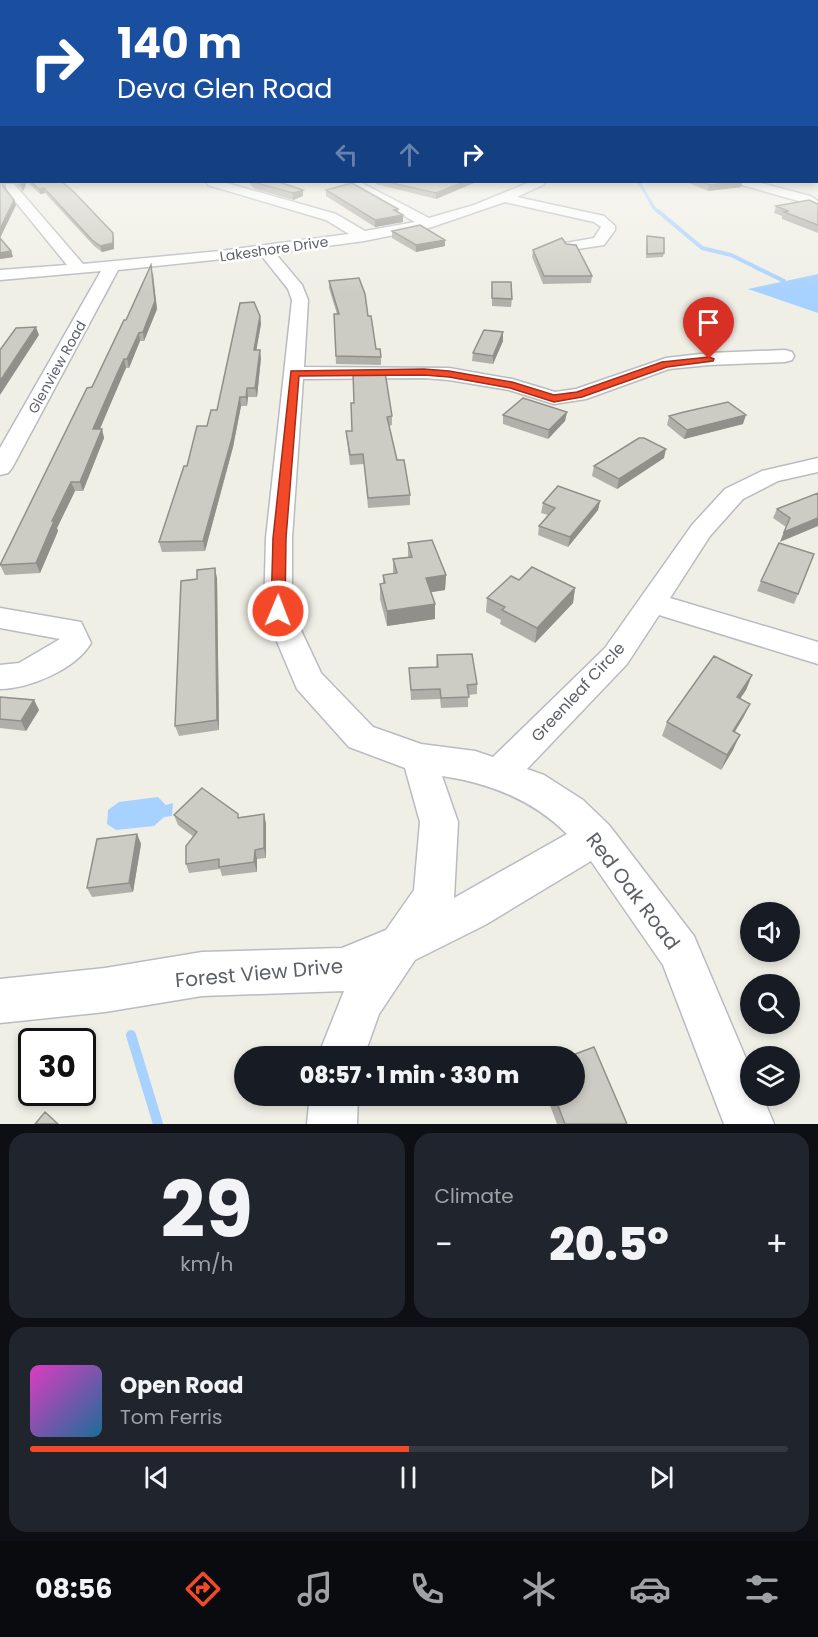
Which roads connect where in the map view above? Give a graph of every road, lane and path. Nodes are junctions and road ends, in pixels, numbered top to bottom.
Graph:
1 (231, 187) edge
2 (362, 187) edge
3 (527, 187) edge
4 (765, 187) edge
5 (10, 188) dead end
6 (505, 198) junction
7 (818, 206) edge
8 (429, 224) junction
9 (364, 237) junction
10 (571, 246) edge
11 (264, 250) junction
12 (112, 266) junction
13 (78, 268) junction
14 (0, 275) edge
15 (784, 356) dead end
16 (294, 373) junction
17 (818, 465) edge
18 (0, 468) edge
19 (652, 603) junction
20 (0, 618) edge
21 (818, 653) edge
22 (0, 677) edge
23 (421, 759) junction
24 (499, 775) junction
25 (596, 837) junction
26 (399, 946) junction
27 (0, 1001) edge
28 (345, 1046) edge
29 (333, 1106) edge
30 (332, 1124) edge
31 (749, 1124) edge

1 - 9 street
2 - 8 street
3 - 6 street, Lakeshore Drive
4 - 7 street
5 - 13 street
6 - 8 street, Lakeshore Drive
6 - 10 street
8 - 9 street, Lakeshore Drive
9 - 11 street, Lakeshore Drive
11 - 12 street, Lakeshore Drive
11 - 16 street, Red Oak Road
12 - 13 street, Lakeshore Drive
12 - 18 street, Glenview Road
13 - 14 street, Lakeshore Drive
15 - 16 street
16 - 23 street, Red Oak Road
17 - 19 street, Greenleaf Circle
19 - 21 street
19 - 24 street, Greenleaf Circle
20 - 22 street
23 - 24 street, Red Oak Road
23 - 26 street
24 - 25 street, Red Oak Road
25 - 26 street, Forest View Drive
25 - 31 street, Red Oak Road
26 - 27 street, Forest View Drive
26 - 28 street
29 - 30 street

